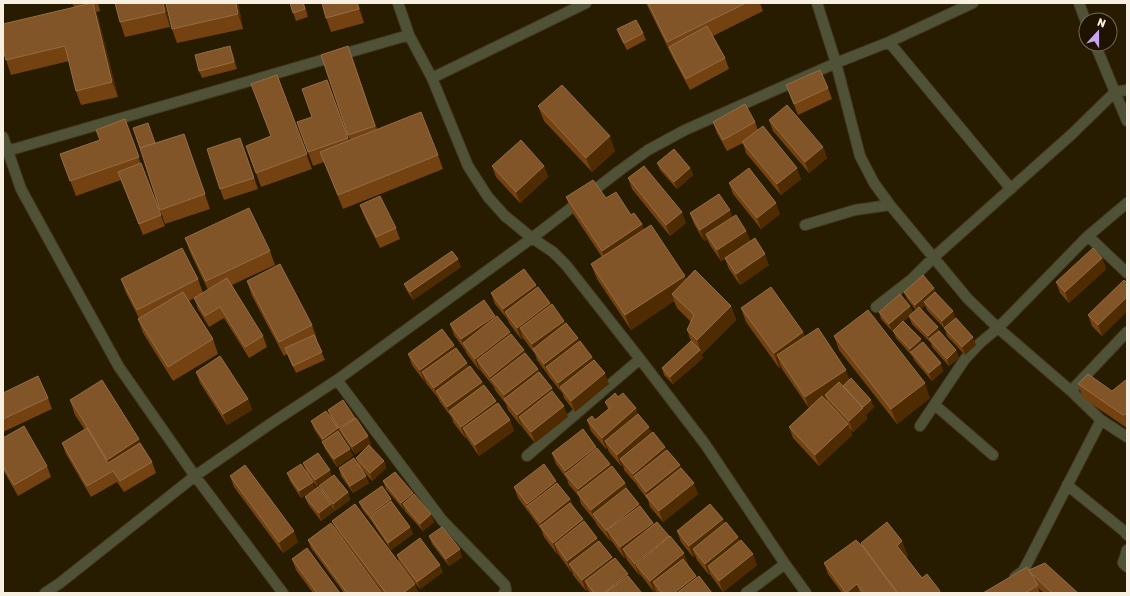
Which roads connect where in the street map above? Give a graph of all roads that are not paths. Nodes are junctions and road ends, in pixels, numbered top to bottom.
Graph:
1 (398, 3) edge
2 (586, 3) edge
3 (817, 3) edge
4 (973, 3) edge
5 (409, 35) junction
6 (889, 42) junction
7 (1098, 52) edge
8 (836, 63) junction
9 (432, 78) junction
10 (1127, 90) edge
11 (1116, 92) junction
12 (1127, 121) edge
13 (3, 137) edge
14 (7, 151) junction
15 (1011, 189) junction
16 (1127, 203) edge
17 (890, 205) junction
18 (805, 225) dead end
19 (1088, 236) junction
20 (532, 238) junction
21 (934, 258) junction
22 (1127, 273) edge
23 (876, 307) dead end
24 (998, 328) junction
25 (1127, 332) edge
26 (640, 359) junction
27 (337, 380) junction
28 (1071, 391) junction
29 (934, 405) junction
30 (1101, 420) junction
31 (920, 426) dead end
32 (1127, 437) edge
33 (993, 455) dead end
34 (528, 456) dead end
35 (196, 476) junction
36 (1067, 485) junction
37 (1127, 535) edge
38 (1127, 550) edge
39 (785, 564) junction
40 (1127, 567) edge
41 (1004, 583) edge
42 (45, 593) edge
43 (283, 593) edge
44 (504, 593) edge
45 (746, 593) edge
46 (806, 593) edge

1 - 5 street
2 - 9 street
3 - 8 street
4 - 6 street
5 - 9 street
5 - 14 street
6 - 8 street
6 - 15 street
7 - 11 street
8 - 17 street
8 - 20 street
9 - 20 street
10 - 11 street
11 - 12 street
11 - 15 street
13 - 14 street
14 - 35 street
15 - 21 street
16 - 19 street
17 - 18 street
17 - 21 street
19 - 22 street
19 - 24 street
20 - 26 street
20 - 27 street
21 - 23 street
21 - 24 street
24 - 28 street
24 - 29 street
25 - 28 street
26 - 34 street
26 - 39 street
27 - 35 street
27 - 44 street
28 - 30 street
29 - 31 street
29 - 33 street
30 - 32 street
30 - 36 street
35 - 42 street
35 - 43 street
36 - 37 street
36 - 41 street
38 - 40 street
39 - 45 street
39 - 46 street

